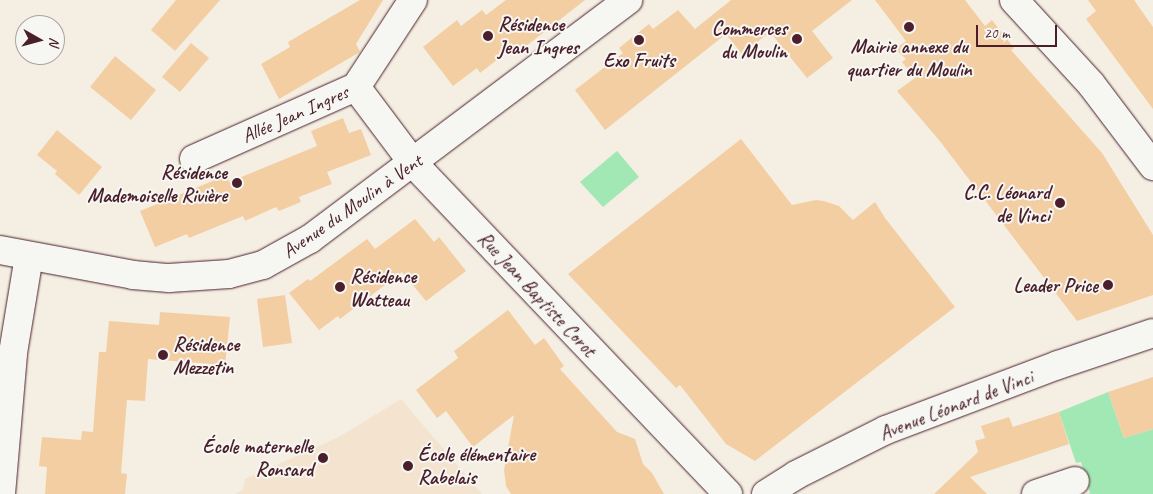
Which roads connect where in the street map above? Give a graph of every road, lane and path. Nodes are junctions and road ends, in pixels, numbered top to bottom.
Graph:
1 (413, 0) edge
2 (628, 0) edge
3 (1014, 0) edge
4 (356, 87) junction
5 (194, 159) dead end
6 (413, 163) junction
7 (1153, 166) edge
8 (0, 250) edge
9 (29, 256) junction
10 (1153, 333) edge
11 (1075, 481) dead end
12 (0, 494) edge
13 (728, 494) edge
14 (766, 494) edge
15 (1036, 494) edge

1 - 4 street, Allée Jean Ingres
2 - 6 street, Avenue du Moulin à Vent
3 - 7 street
4 - 5 street, Allée Jean Ingres
4 - 6 street, Rue Jean Baptiste Corot
6 - 9 street, Avenue du Moulin à Vent
6 - 13 street, Rue Jean Baptiste Corot
8 - 9 street, Avenue du Moulin à Vent
9 - 12 street
10 - 14 street, Avenue Léonard de Vinci
11 - 15 street

